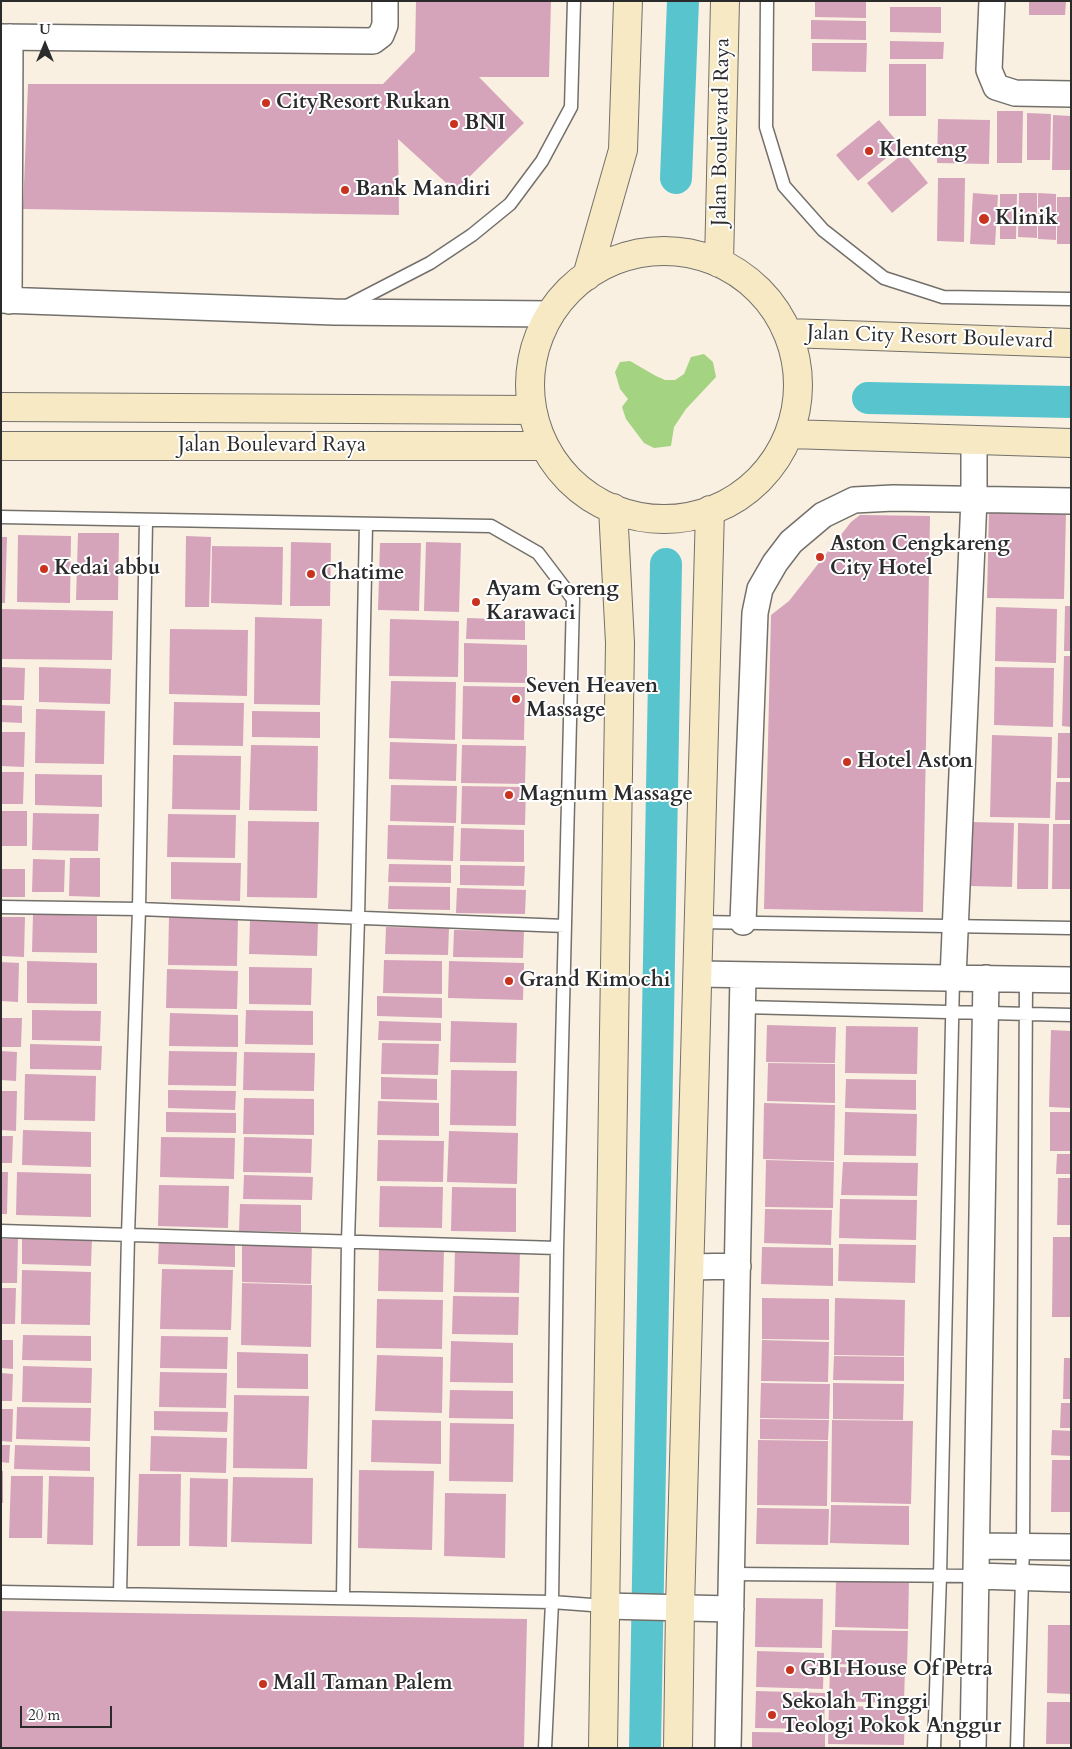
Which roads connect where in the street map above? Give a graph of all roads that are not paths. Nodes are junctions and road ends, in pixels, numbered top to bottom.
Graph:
1 (385, 1) edge
2 (574, 1) edge
3 (628, 1) edge
4 (725, 1) edge
5 (767, 1) edge
6 (992, 1) edge
7 (5, 37) edge
8 (1071, 94) edge
9 (719, 263) junction
10 (587, 276) junction
11 (1071, 299) edge
12 (5, 300) edge
13 (334, 312) junction
14 (551, 314) junction
15 (788, 333) junction
16 (1071, 343) edge
17 (1, 408) edge
18 (532, 410) junction
19 (790, 434) junction
20 (974, 440) junction
21 (1071, 443) edge
22 (1, 446) edge
23 (542, 446) junction
24 (974, 499) junction
25 (1071, 501) edge
26 (613, 508) junction
27 (710, 510) junction
28 (1, 517) edge
29 (146, 521) junction
30 (366, 524) junction
31 (1, 907) edge
32 (139, 909) junction
33 (358, 918) junction
34 (699, 922) junction
35 (743, 922) junction
36 (565, 926) junction
37 (956, 926) junction
38 (1071, 928) edge
39 (698, 974) junction
40 (743, 975) junction
41 (953, 978) junction
42 (986, 978) junction
43 (1026, 979) junction
44 (1071, 980) edge
45 (742, 1007) junction
46 (952, 1012) junction
47 (986, 1013) junction
48 (1026, 1014) junction
49 (1071, 1015) edge
50 (1, 1231) edge
51 (128, 1235) junction
52 (348, 1242) junction
53 (557, 1248) junction
54 (690, 1266) junction
55 (738, 1266) junction
56 (977, 1546) junction
57 (1023, 1546) junction
58 (1071, 1548) edge
59 (732, 1574) junction
60 (940, 1576) junction
61 (977, 1576) junction
62 (1022, 1578) junction
63 (1071, 1579) edge
64 (1, 1592) edge
65 (120, 1594) junction
66 (343, 1598) junction
67 (552, 1602) junction
68 (616, 1607) junction
69 (672, 1608) junction
70 (731, 1609) junction
71 (545, 1748) edge
72 (603, 1748) edge
73 (678, 1748) edge
74 (728, 1748) edge
75 (934, 1748) edge
76 (973, 1748) edge
77 (1017, 1748) edge

1 - 7 street
2 - 13 lane
3 - 10 street
4 - 9 street, Jalan Boulevard Raya
5 - 11 lane
6 - 8 street
7 - 12 street
9 - 10 street
9 - 15 street
10 - 14 street
12 - 13 street
13 - 14 street
14 - 18 street
15 - 16 street, Jalan City Resort Boulevard
15 - 19 street
17 - 18 street, Jalan Boulevard Raya
18 - 23 street
19 - 20 street
19 - 27 street
20 - 21 street
20 - 24 street
22 - 23 street, Jalan Boulevard Raya
23 - 26 street
24 - 25 street
24 - 35 street
24 - 37 street
26 - 27 street
26 - 68 street
27 - 34 street
28 - 29 lane
29 - 30 lane
29 - 32 lane
30 - 33 lane
30 - 36 lane
31 - 32 lane
32 - 33 lane
32 - 51 lane
33 - 36 lane
33 - 52 lane
34 - 35 lane
34 - 39 street
35 - 37 lane
36 - 53 lane
37 - 38 lane
37 - 41 street
39 - 40 street
39 - 54 street
40 - 41 street
40 - 45 street
41 - 42 street
41 - 46 lane
42 - 43 street
42 - 47 street
43 - 44 street
43 - 48 lane
45 - 46 lane
45 - 55 street
46 - 47 lane
46 - 60 lane
47 - 48 lane
47 - 56 street
48 - 49 lane
48 - 57 lane
50 - 51 lane
51 - 52 lane
51 - 65 lane
52 - 53 lane
52 - 66 lane
53 - 67 lane
54 - 55 street
54 - 69 street
55 - 59 street
56 - 57 street
56 - 61 street
57 - 58 street
57 - 62 lane
59 - 60 lane
59 - 70 street
60 - 61 lane
60 - 75 lane
61 - 62 street
61 - 76 street
62 - 63 street
62 - 77 lane
64 - 65 lane
65 - 66 lane
66 - 67 lane
67 - 68 lane
67 - 71 lane
68 - 69 street
68 - 72 street
69 - 70 street
69 - 73 street
70 - 74 street

